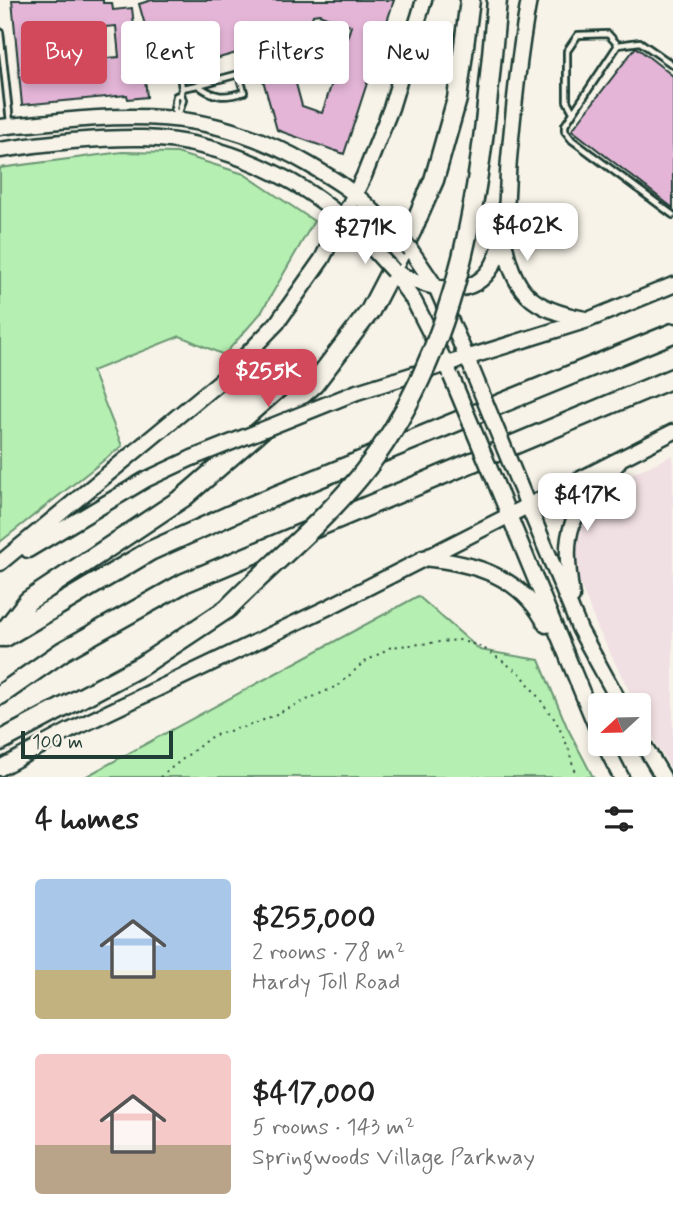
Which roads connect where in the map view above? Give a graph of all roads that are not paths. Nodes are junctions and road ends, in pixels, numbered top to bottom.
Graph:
1 (424, 0) edge
2 (470, 0) edge
3 (497, 0) edge
4 (529, 0) edge
5 (0, 32) edge
6 (618, 45) junction
7 (673, 65) edge
8 (180, 84) edge
9 (198, 85) junction
10 (181, 91) junction
11 (573, 113) junction
12 (178, 117) junction
13 (5, 126) edge
14 (173, 141) junction
15 (6, 149) edge
16 (356, 193) junction
17 (673, 215) edge
18 (342, 216) junction
19 (503, 231) junction
20 (393, 271) junction
21 (469, 284) junction
22 (430, 285) junction
23 (673, 285) edge
24 (588, 320) junction
25 (454, 323) junction
26 (673, 333) edge
27 (470, 364) junction
28 (449, 370) junction
29 (673, 378) edge
30 (673, 432) edge
31 (625, 455) junction
32 (528, 506) junction
33 (509, 516) junction
34 (422, 558) junction
35 (0, 565) edge
36 (575, 619) junction
37 (0, 639) edge
38 (572, 673) junction
39 (615, 693) edge
40 (0, 695) edge
41 (588, 709) edge
42 (0, 741) edge
43 (610, 756) edge
44 (650, 756) edge
45 (0, 768) edge
46 (621, 777) edge
47 (663, 777) edge

1 - 16 main road
2 - 37 highway
3 - 42 highway, bridge
4 - 19 main road
5 - 13 lane
6 - 7 lane
6 - 11 lane
6 - 11 lane
8 - 10 lane
9 - 9 lane
9 - 10 lane
10 - 12 lane
11 - 17 lane
12 - 13 main road
12 - 14 main road
12 - 16 main road
13 - 15 main road
14 - 15 main road
14 - 18 main road
16 - 18 main road
16 - 22 main road, bridge
18 - 20 main road, bridge
18 - 35 main road
19 - 21 main road
19 - 24 main road
20 - 22 main road
20 - 28 main road
21 - 22 main road
21 - 25 main road
22 - 25 main road
23 - 24 main road
24 - 27 main road
25 - 27 main road
26 - 37 highway
27 - 28 main road
27 - 32 main road, bridge
28 - 33 main road, bridge
28 - 35 main road, bridge
29 - 40 highway
30 - 31 main road
31 - 32 main road
31 - 36 main road
32 - 33 main road
32 - 36 main road
33 - 34 main road
33 - 38 main road
34 - 38 main road
34 - 45 main road
36 - 39 main road
38 - 41 main road
43 - 46 main road
44 - 47 main road

